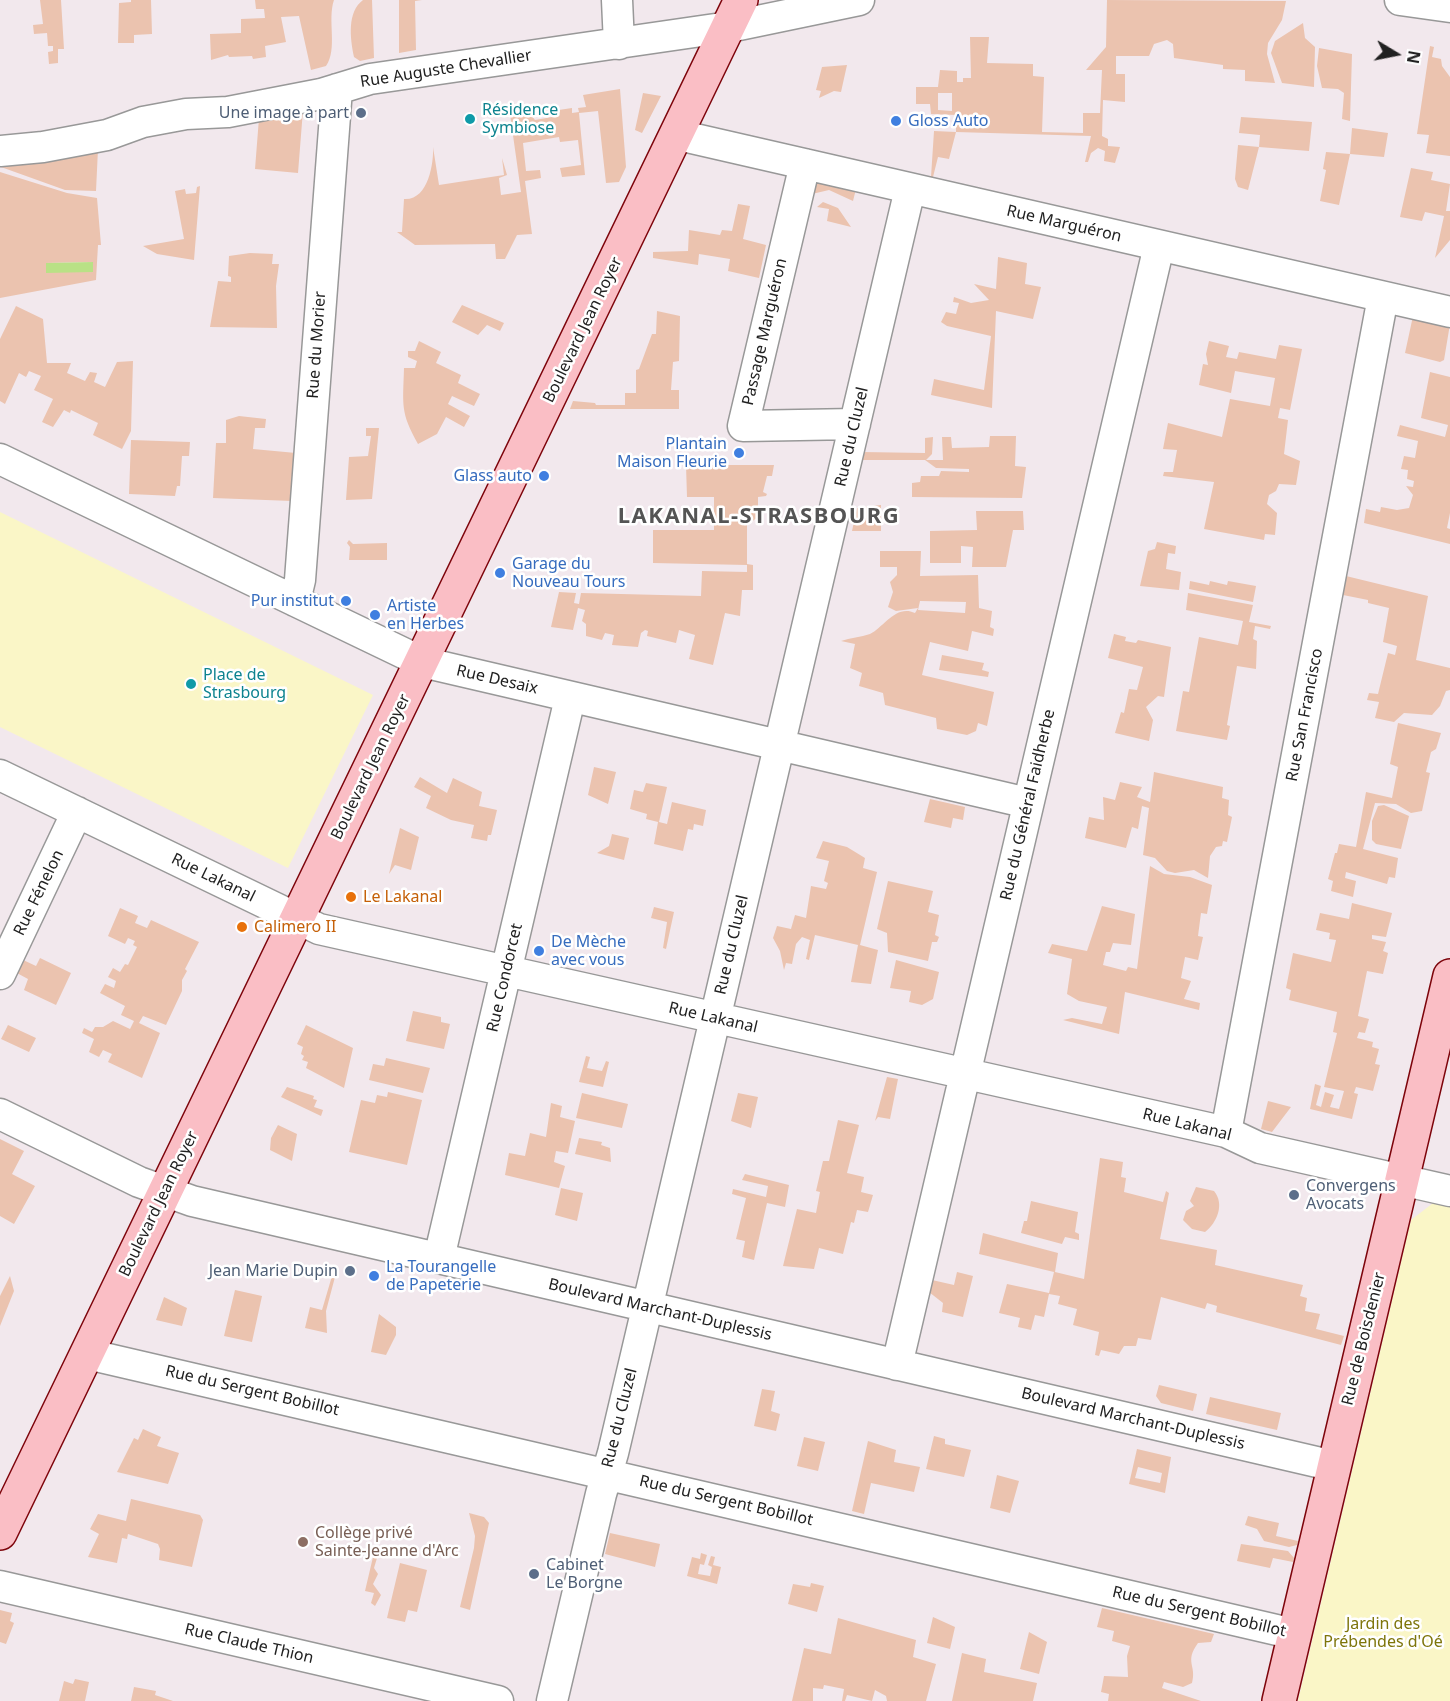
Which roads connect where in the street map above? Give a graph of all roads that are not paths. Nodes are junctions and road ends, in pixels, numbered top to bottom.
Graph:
1 (617, 0) edge
2 (859, 0) edge
3 (1400, 0) edge
4 (1450, 8) edge
5 (735, 14) edge
6 (619, 44) junction
7 (337, 89) junction
8 (678, 135) junction
9 (0, 151) edge
10 (804, 164) junction
11 (910, 189) junction
12 (1159, 246) junction
13 (1383, 297) junction
14 (1450, 312) edge
15 (855, 424) junction
16 (0, 459) edge
17 (295, 601) junction
18 (422, 662) junction
19 (570, 698) junction
20 (778, 744) junction
21 (0, 775) edge
22 (1028, 803) junction
23 (77, 812) junction
24 (297, 920) junction
25 (507, 970) junction
26 (0, 974) edge
27 (1450, 976) edge
28 (714, 1018) junction
29 (964, 1075) junction
30 (0, 1114) edge
31 (1226, 1132) junction
32 (1402, 1181) junction
33 (1450, 1191) edge
34 (165, 1192) junction
35 (439, 1258) junction
36 (648, 1307) junction
37 (87, 1354) junction
38 (897, 1365) junction
39 (1334, 1466) junction
40 (607, 1474) junction
41 (0, 1533) edge
42 (0, 1586) edge
43 (1294, 1634) junction
44 (433, 1694) edge
45 (498, 1701) edge
46 (552, 1701) edge
47 (1279, 1701) edge

1 - 6 street
2 - 5 street, Rue Auguste Chevallier
3 - 4 street
5 - 6 street, Rue Auguste Chevallier
5 - 8 street, Boulevard Jean Royer
6 - 7 street, Rue Auguste Chevallier
7 - 9 street, Rue Auguste Chevallier
7 - 17 street, Rue du Morier
8 - 10 street, Rue Marguéron
8 - 18 street, Boulevard Jean Royer
10 - 11 street, Rue Marguéron
10 - 15 street, Passage Marguéron
11 - 12 street, Rue Marguéron
11 - 15 street, Rue du Cluzel
12 - 13 street, Rue Marguéron
12 - 22 street, Rue du Général Faidherbe
13 - 14 street, Rue Marguéron
13 - 31 street, Rue San Francisco
15 - 20 street, Rue du Cluzel
16 - 17 street, Rue Desaix
17 - 18 street, Rue Desaix
18 - 19 street, Rue Desaix
18 - 24 street, Boulevard Jean Royer
19 - 20 street, Rue Desaix
19 - 25 street, Rue Condorcet
20 - 22 street, Rue Desaix
20 - 28 street, Rue du Cluzel
21 - 23 street, Rue Lakanal
22 - 29 street, Rue du Général Faidherbe
23 - 24 street, Rue Lakanal
23 - 26 street, Rue Fénelon
24 - 25 street, Rue Lakanal
24 - 34 street, Boulevard Jean Royer
25 - 28 street, Rue Lakanal
25 - 35 street, Rue Condorcet
27 - 32 street, Rue de Boisdenier
28 - 29 street, Rue Lakanal
28 - 36 street, Rue du Cluzel
29 - 31 street, Rue Lakanal
29 - 38 street, Rue du Général Faidherbe
30 - 34 street, Boulevard Marchant-Duplessis
31 - 32 street, Rue Lakanal
32 - 33 street, Rue Lakanal
32 - 39 street, Rue de Boisdenier
34 - 35 street, Boulevard Marchant-Duplessis
34 - 37 street, Boulevard Jean Royer
35 - 36 street, Boulevard Marchant-Duplessis
36 - 38 street, Boulevard Marchant-Duplessis
36 - 40 street, Rue du Cluzel
37 - 40 street, Rue du Sergent Bobillot
37 - 41 street, Boulevard Jean Royer
38 - 39 street, Boulevard Marchant-Duplessis
39 - 43 street, Rue de Boisdenier
40 - 43 street, Rue du Sergent Bobillot
40 - 46 street, Rue du Cluzel
42 - 44 street, Rue Claude Thion
43 - 47 street, Rue de Boisdenier
44 - 45 street, Rue Claude Thion

